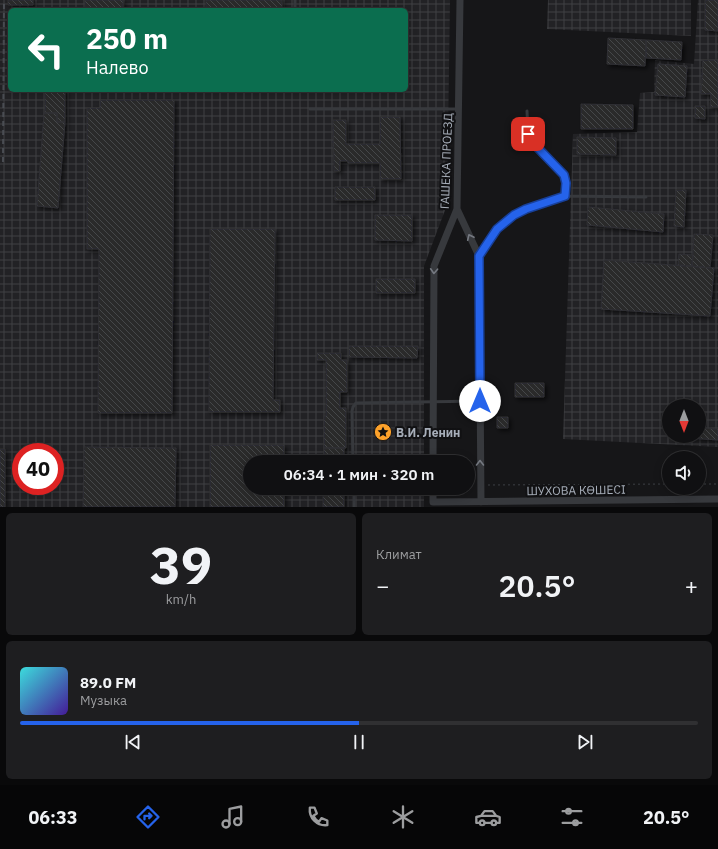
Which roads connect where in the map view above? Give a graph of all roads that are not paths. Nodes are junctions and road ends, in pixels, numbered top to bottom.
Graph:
1 (460, 0) edge
2 (310, 109) dead end
3 (458, 109) junction
4 (527, 111) dead end
5 (565, 196) junction
6 (646, 197) dead end
7 (457, 209) junction
8 (479, 256) junction
9 (480, 401) junction
10 (433, 402) junction
11 (353, 455) edge
12 (433, 455) edge
13 (354, 495) edge
14 (433, 495) edge
15 (718, 499) edge
16 (481, 502) junction
17 (531, 504) edge
18 (354, 507) edge

1 - 3 street, ГАШЕКА ПРОЕЗД
2 - 3 lane
3 - 7 street, ГАШЕКА ПРОЕЗД
4 - 5 lane
5 - 6 lane
5 - 8 lane
8 -> 7 street
7 -> 10 street, ГАШЕКА ПРОЕЗД
8 - 9 street
9 - 10 lane
16 -> 9 street
10 - 11 lane
10 - 12 street, ГАШЕКА ПРОЕЗД
13 - 18 lane
14 - 16 street, ШУХОВА КӨШЕСІ
15 - 17 street, ШУХОВА КӨШЕСІ
16 - 17 street, ШУХОВА КӨШЕСІ

